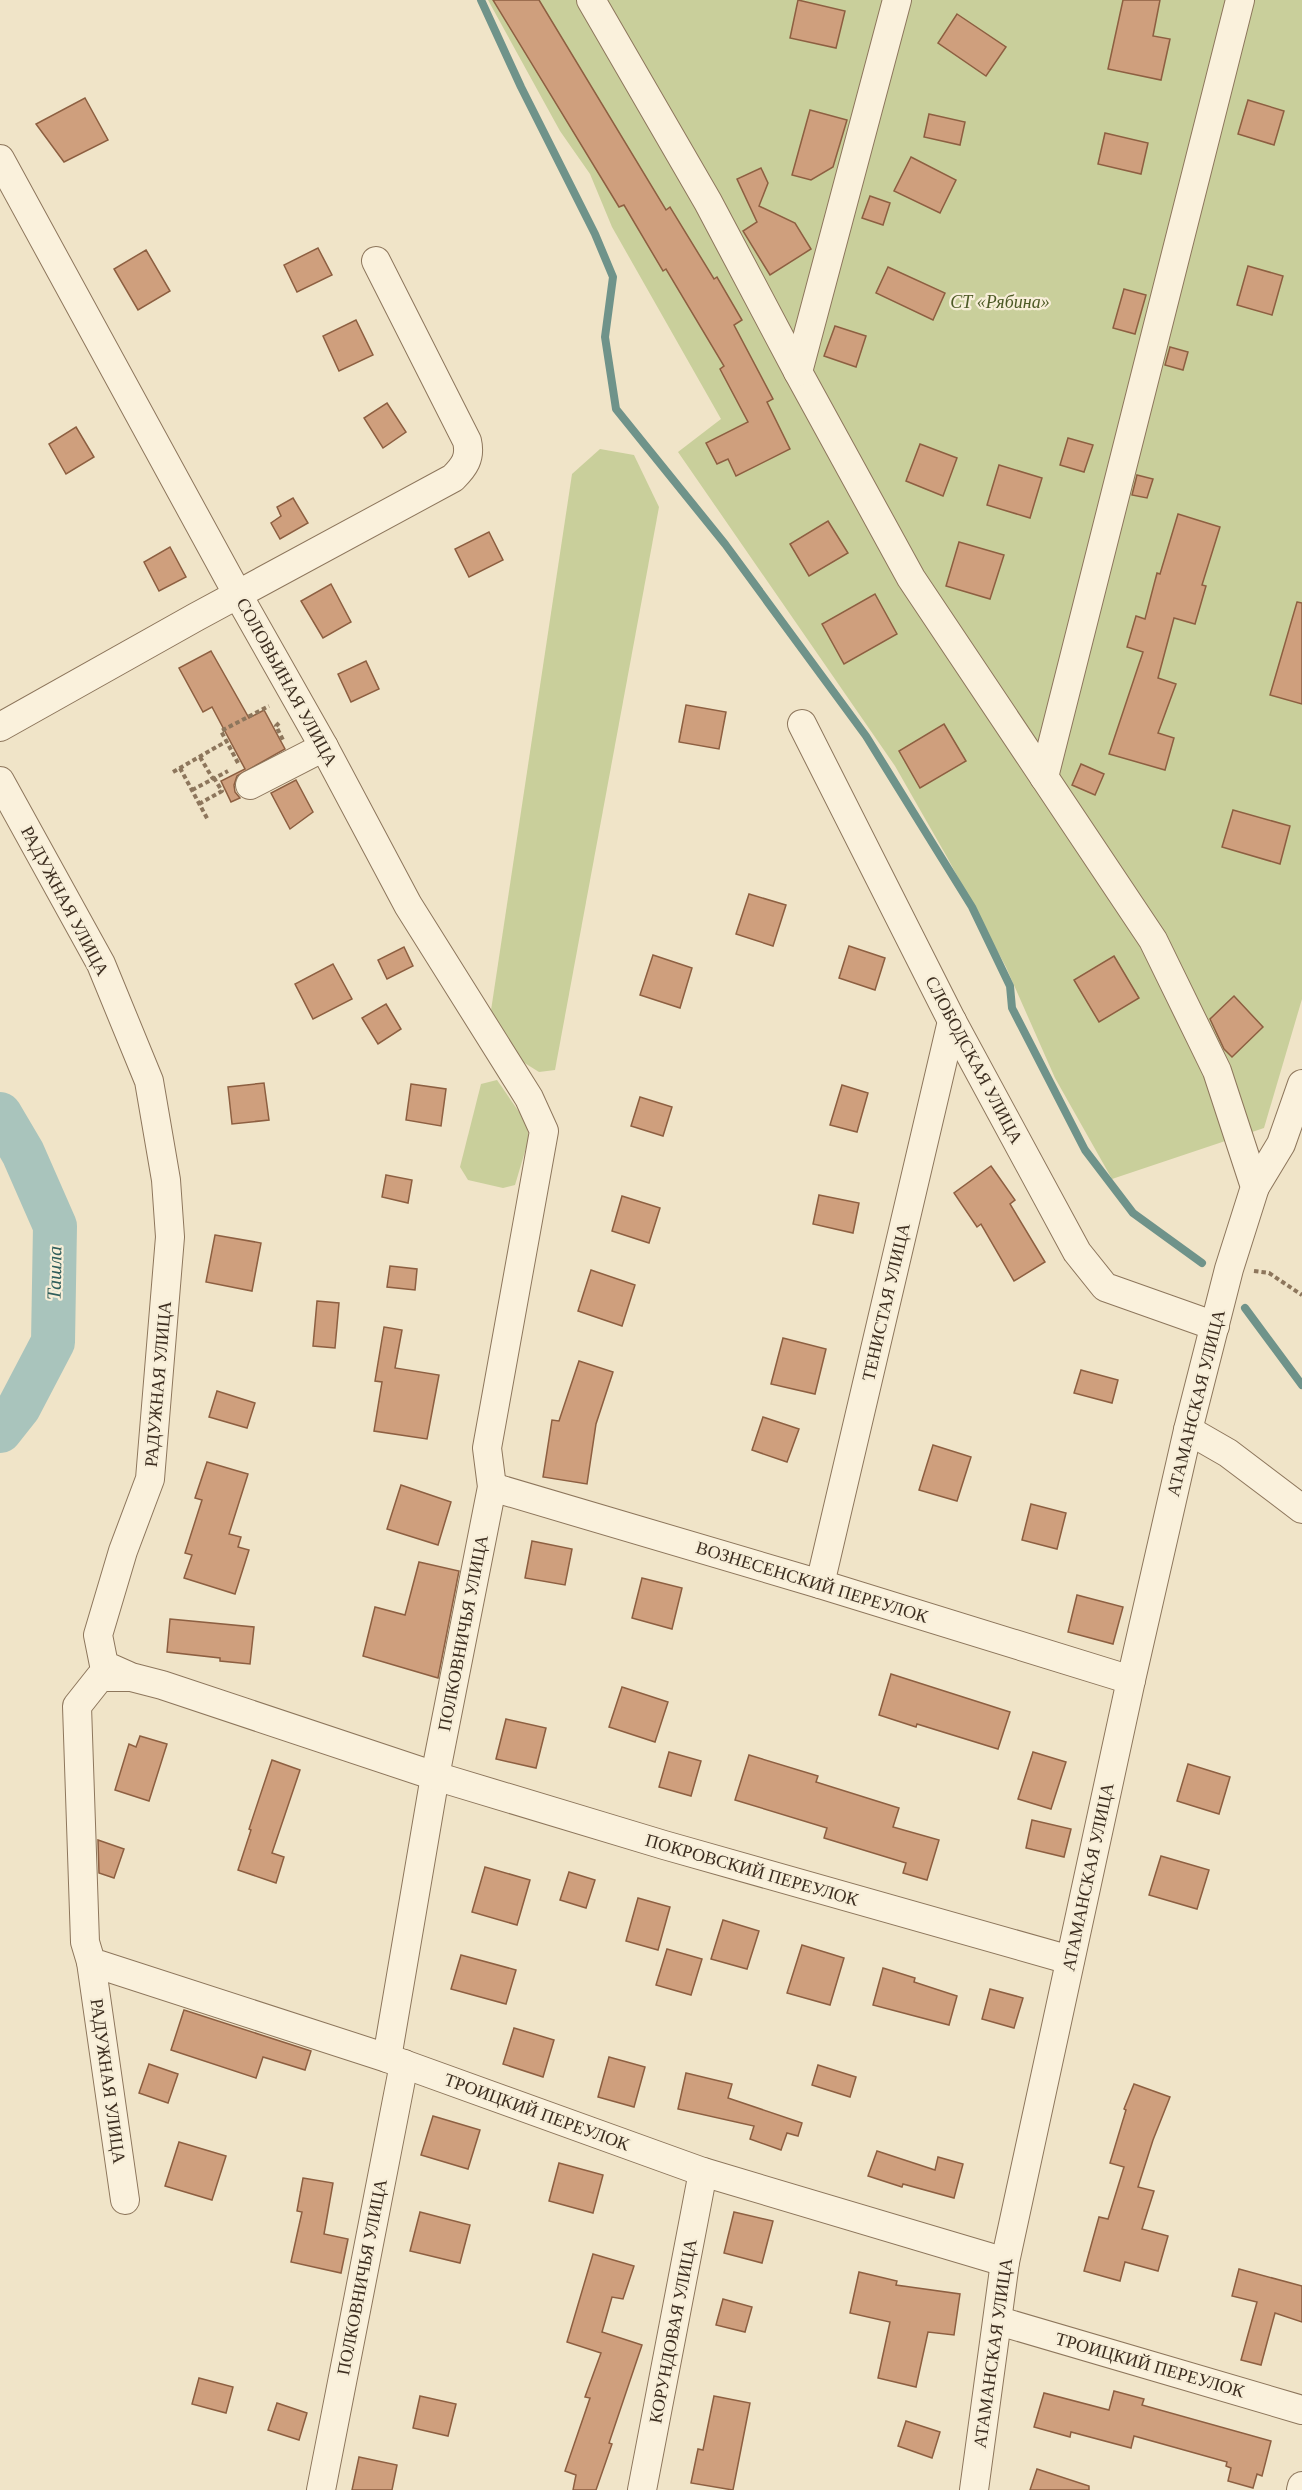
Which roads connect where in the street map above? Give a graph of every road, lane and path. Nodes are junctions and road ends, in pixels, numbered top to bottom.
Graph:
1 (591, 0) edge
2 (897, 0) edge
3 (1240, 0) edge
4 (0, 159) edge
5 (376, 261) dead end
6 (798, 372) junction
7 (238, 595) junction
8 (802, 723) dead end
9 (0, 727) edge
10 (227, 741) junction
11 (324, 747) junction
12 (200, 757) junction
13 (295, 762) junction
14 (180, 768) junction
15 (173, 772) dead end
16 (1044, 777) junction
17 (214, 778) junction
18 (0, 781) edge
19 (250, 785) dead end
20 (192, 790) junction
21 (199, 804) junction
22 (208, 820) dead end
23 (952, 1021) junction
24 (1302, 1084) edge
25 (1255, 1187) junction
26 (529, 1209) joint
27 (1229, 1269) junction
28 (1302, 1295) edge
29 (1215, 1326) junction
30 (1188, 1430) junction
31 (492, 1487) junction
32 (1302, 1509) edge
33 (820, 1584) junction
34 (130, 1677) junction
35 (1131, 1680) junction
36 (435, 1776) junction
37 (88, 1952) junction
38 (1070, 1960) junction
39 (396, 2061) junction
40 (703, 2172) junction
41 (125, 2200) dead end
42 (1005, 2262) junction
43 (999, 2321) junction
44 (1302, 2410) edge
45 (321, 2490) edge
46 (642, 2490) edge
47 (975, 2490) edge

1 - 6 street
2 - 6 street
3 - 16 street
4 - 7 street, СОЛОВЬИНАЯ УЛИЦА
5 - 7 street
6 - 16 street
7 - 9 street
7 - 11 street, СОЛОВЬИНАЯ УЛИЦА
8 - 23 street, СЛОБОДСКАЯ УЛИЦА
10 - 12 path
10 - 13 path
10 - 17 path
11 - 13 street
11 - 26 street, СОЛОВЬИНАЯ УЛИЦА
12 - 14 path
12 - 17 path
13 - 19 street
14 - 15 path
14 - 20 path
16 - 25 street
17 - 20 path
17 - 21 path
18 - 34 street, РАДУЖНАЯ УЛИЦА
20 - 21 path
21 - 22 path
23 - 29 street, СЛОБОДСКАЯ УЛИЦА
23 - 33 street, ТЕНИСТАЯ УЛИЦА
24 - 25 street
25 - 27 street, АТАМАНСКАЯ УЛИЦА
26 - 31 street, ПОЛКОВНИЧЬЯ УЛИЦА
27 - 28 path
27 - 29 street, АТАМАНСКАЯ УЛИЦА
29 - 30 street, АТАМАНСКАЯ УЛИЦА
30 - 32 street
30 - 35 street, АТАМАНСКАЯ УЛИЦА
31 - 33 street, ВОЗНЕСЕНСКИЙ ПЕРЕУЛОК
31 - 36 street, ПОЛКОВНИЧЬЯ УЛИЦА
33 - 35 street, ВОЗНЕСЕНСКИЙ ПЕРЕУЛОК
34 - 36 street, РАДУЖНАЯ УЛИЦА
34 - 37 street, РАДУЖНАЯ УЛИЦА
35 - 38 street, АТАМАНСКАЯ УЛИЦА
36 - 38 street, ПОКРОВСКИЙ ПЕРЕУЛОК
36 - 39 street, ПОЛКОВНИЧЬЯ УЛИЦА
37 - 39 street, ТРОИЦКИЙ ПЕРЕУЛОК
37 - 41 street, РАДУЖНАЯ УЛИЦА
38 - 42 street, АТАМАНСКАЯ УЛИЦА
39 - 40 street, ТРОИЦКИЙ ПЕРЕУЛОК
39 - 45 street, ПОЛКОВНИЧЬЯ УЛИЦА
40 - 42 street, ТРОИЦКИЙ ПЕРЕУЛОК
40 - 46 street, КОРУНДОВАЯ УЛИЦА
42 - 43 street, АТАМАНСКАЯ УЛИЦА
43 - 44 street, ТРОИЦКИЙ ПЕРЕУЛОК
43 - 47 street, АТАМАНСКАЯ УЛИЦА

